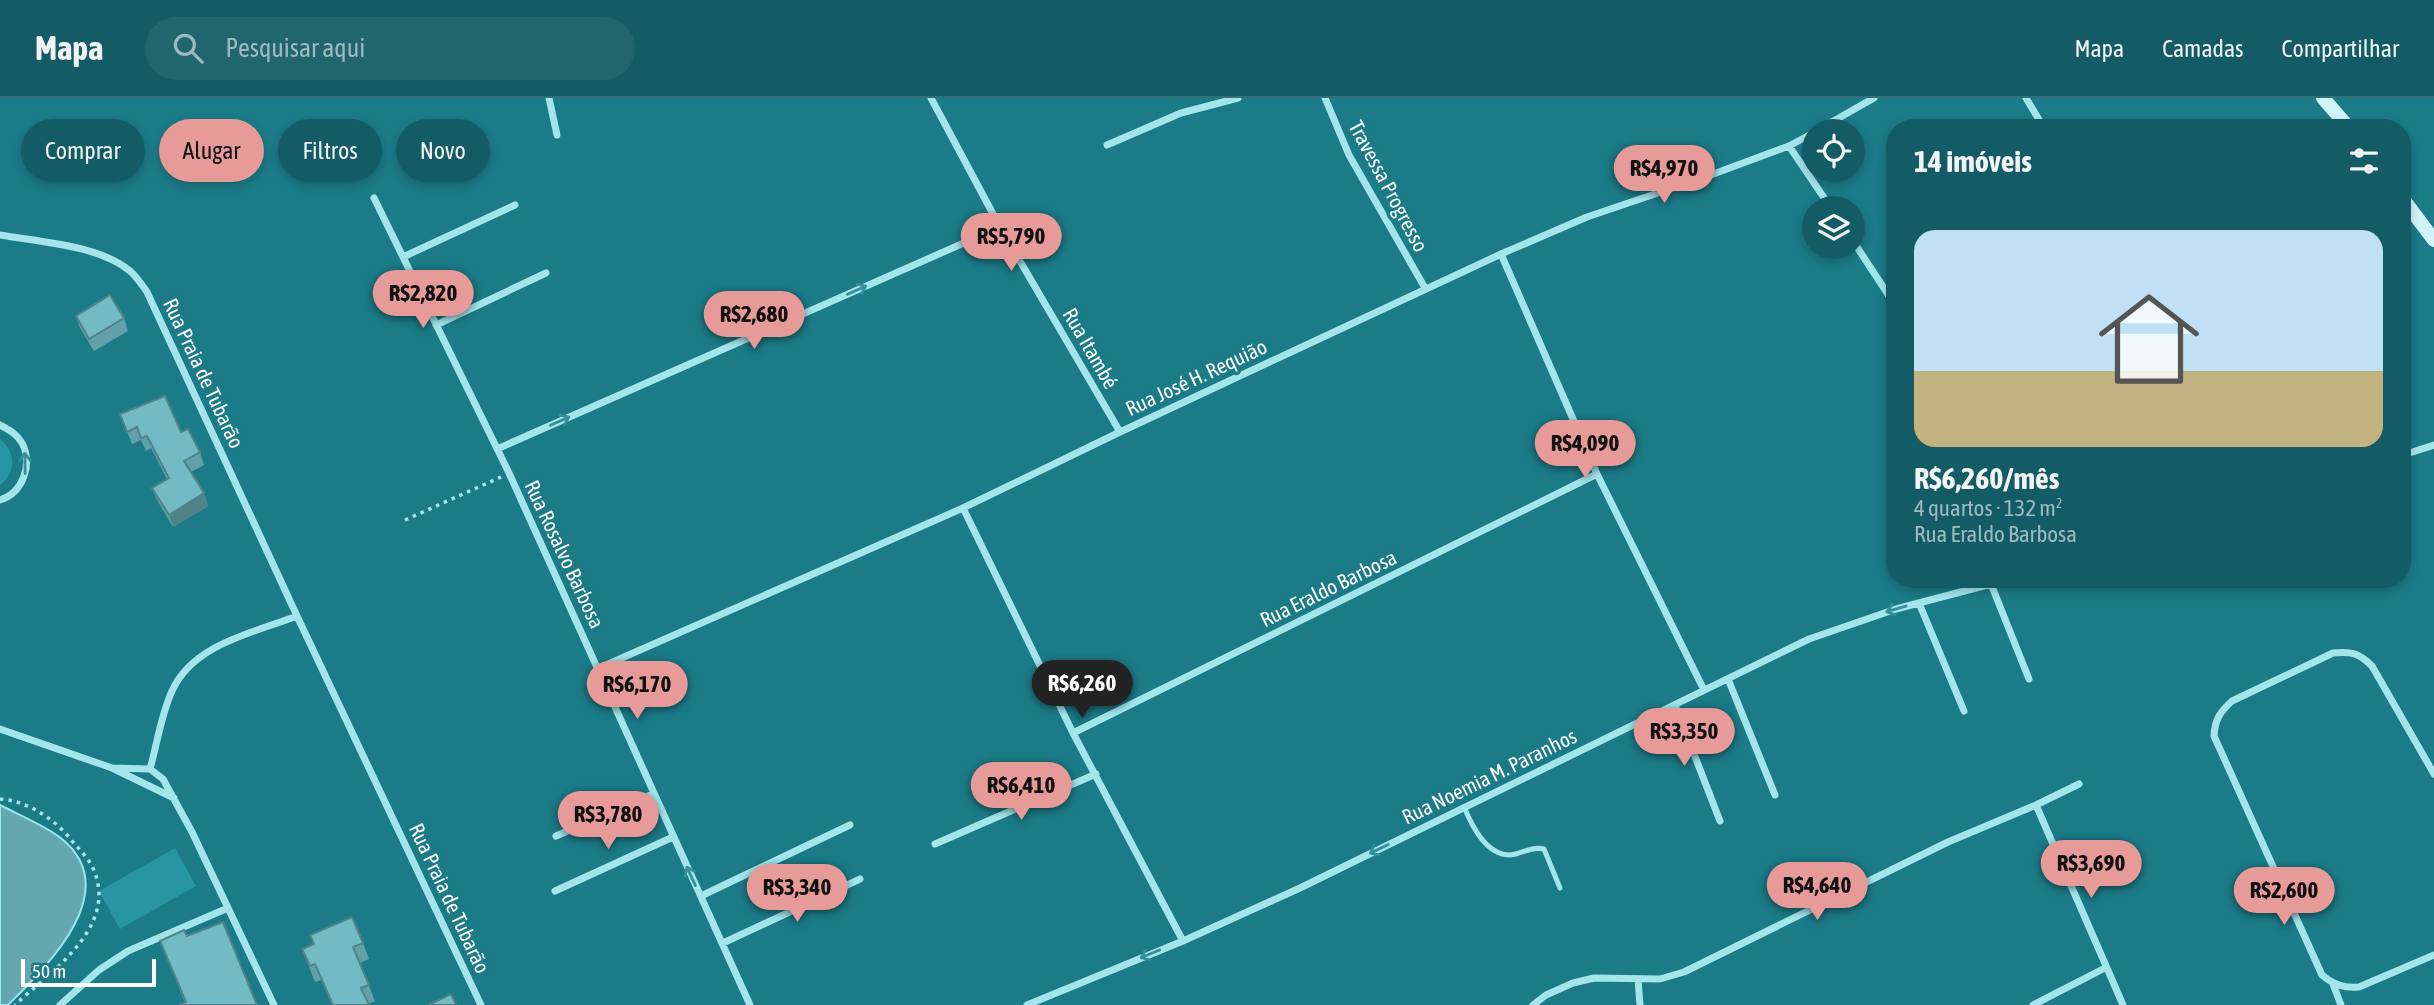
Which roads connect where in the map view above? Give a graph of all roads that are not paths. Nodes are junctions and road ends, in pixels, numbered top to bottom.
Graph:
1 (549, 98) edge
2 (932, 98) edge
3 (1238, 98) edge
4 (1325, 98) edge
5 (1874, 98) edge
6 (2026, 98) edge
7 (2323, 98) edge
8 (1838, 119) edge
9 (2039, 119) edge
10 (2341, 119) edge
11 (557, 135) dead end
12 (1802, 139) edge
13 (1107, 145) dead end
14 (1789, 146) junction
15 (1823, 196) edge
16 (374, 198) dead end
17 (515, 205) dead end
18 (2411, 210) edge
19 (1000, 227) junction
20 (0, 235) edge
21 (2434, 240) edge
22 (1501, 254) junction
23 (403, 257) junction
24 (1865, 259) edge
25 (546, 273) dead end
26 (1425, 288) junction
27 (1886, 291) edge
28 (436, 325) junction
29 (0, 425) edge
30 (1120, 432) junction
31 (2434, 445) edge
32 (497, 449) junction
33 (2411, 452) edge
34 (1597, 474) junction
35 (0, 500) edge
36 (963, 508) junction
37 (1976, 588) edge
38 (1993, 588) edge
39 (1919, 603) junction
40 (297, 616) junction
41 (599, 668) junction
42 (1728, 679) junction
43 (2029, 679) dead end
44 (1704, 690) junction
45 (1675, 705) junction
46 (1964, 711) dead end
47 (0, 729) edge
48 (1073, 733) junction
49 (112, 768) junction
50 (150, 769) junction
51 (1096, 774) junction
52 (2434, 774) edge
53 (2079, 784) dead end
54 (653, 794) junction
55 (1775, 795) dead end
56 (174, 798) junction
57 (2036, 805) junction
58 (1464, 807) junction
59 (1720, 821) dead end
60 (850, 825) dead end
61 (556, 836) dead end
62 (673, 836) junction
63 (935, 844) dead end
64 (860, 879) dead end
65 (1560, 888) dead end
66 (555, 891) dead end
67 (701, 896) junction
68 (228, 908) junction
69 (1183, 941) junction
70 (723, 943) junction
71 (2434, 955) edge
72 (2105, 968) junction
73 (1638, 979) junction
74 (2333, 985) junction
75 (60, 1005) edge
76 (274, 1005) edge
77 (481, 1005) edge
78 (750, 1005) edge
79 (1027, 1005) edge
80 (1533, 1005) edge
81 (1640, 1005) edge
82 (2033, 1005) edge
83 (2123, 1005) edge
84 (2341, 1005) edge

1 - 11 street
2 - 19 street, Rua Itambé
3 - 13 street
4 - 26 street, Travessa Progresso
5 - 8 street, Rua José H. Requião
6 - 9 street
7 - 10 street
12 - 14 street, Rua José H. Requião
14 - 15 street
14 - 22 street, Rua José H. Requião
16 - 23 street, Rua Rosalvo Barbosa
17 - 23 street
18 - 21 street
19 - 30 street, Rua Itambé
32 -> 19 street
20 - 40 street, Rua Praia de Tubarão
22 - 26 street, Rua José H. Requião
22 - 34 street
23 - 28 street, Rua Rosalvo Barbosa
24 - 27 street
25 - 28 street
26 - 30 street, Rua José H. Requião
28 - 32 street, Rua Rosalvo Barbosa
35 -> 29 street
30 - 36 street, Rua José H. Requião
31 - 33 street
32 - 41 street, Rua Rosalvo Barbosa
34 - 44 street
34 - 48 street, Rua Eraldo Barbosa
36 - 41 street, Rua José H. Requião
36 - 48 street
37 - 39 street, Rua Noemia M. Paranhos
38 - 43 street
39 -> 42 street, Rua Noemia M. Paranhos
39 - 46 street
40 - 50 street
40 - 77 street, Rua Praia de Tubarão
41 - 54 street, Rua Rosalvo Barbosa
42 - 44 street, Rua Noemia M. Paranhos
42 - 55 street
44 - 45 street, Rua Noemia M. Paranhos
45 - 58 street, Rua Noemia M. Paranhos
45 - 59 street
47 - 49 street
48 - 51 street
49 - 50 street
49 - 56 street
50 - 56 street
51 - 63 street
51 - 69 street
52 - 74 street
53 - 57 street
54 - 61 street
54 - 62 street, Rua Rosalvo Barbosa
56 - 68 street
57 - 72 street
57 - 73 street
58 - 65 lane
58 -> 69 street, Rua Noemia M. Paranhos
60 - 67 street
62 - 66 street
67 -> 62 street, Rua Rosalvo Barbosa
64 - 70 street
67 - 70 street, Rua Rosalvo Barbosa
68 - 75 street
68 - 76 street
69 -> 79 street, Rua Noemia M. Paranhos
70 - 78 street, Rua Rosalvo Barbosa
71 - 74 street
72 - 82 street
72 - 83 street
73 - 80 street
73 - 81 street
74 - 84 street

